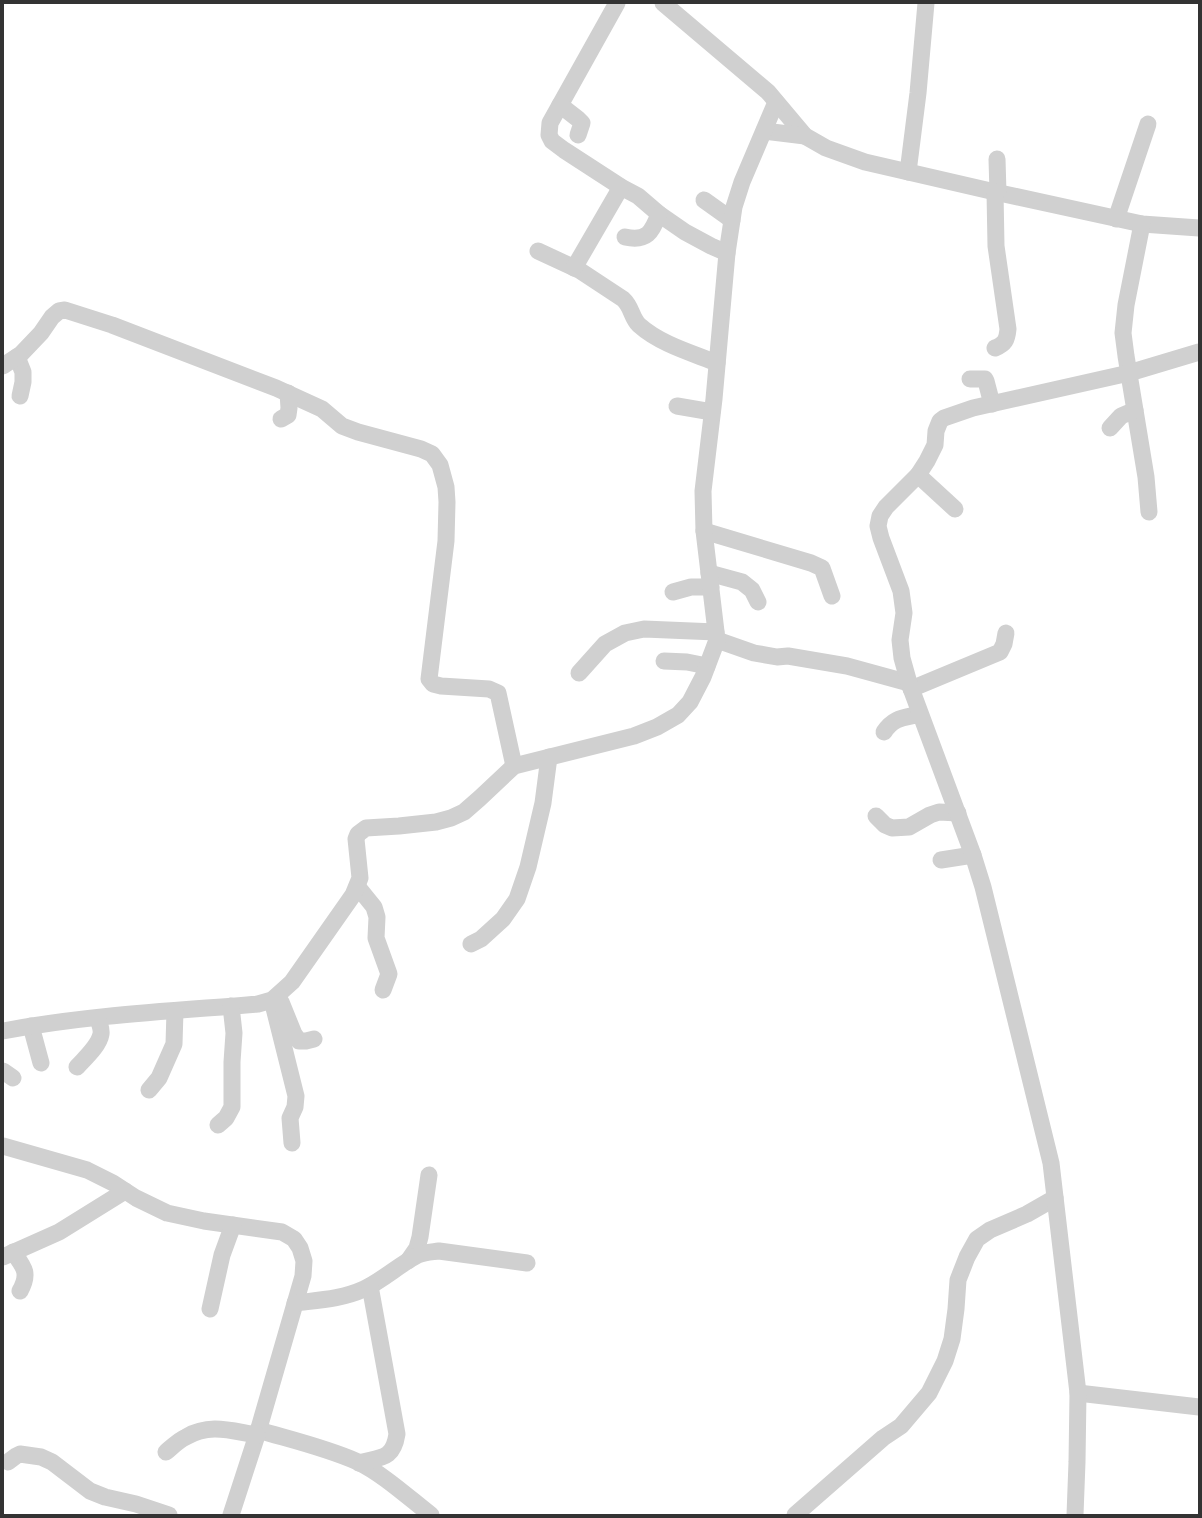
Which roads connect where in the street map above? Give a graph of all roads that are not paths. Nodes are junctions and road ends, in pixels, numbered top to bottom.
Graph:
1 (617, 3) edge
2 (926, 3) edge
3 (665, 4) edge
4 (776, 102) junction
5 (560, 105) junction
6 (1148, 124) dead end
7 (764, 131) junction
8 (578, 135) dead end
9 (805, 136) junction
10 (997, 159) dead end
11 (908, 172) junction
12 (621, 187) junction
13 (996, 193) junction
14 (704, 200) dead end
15 (659, 214) junction
16 (1116, 219) junction
17 (732, 220) junction
18 (1142, 224) junction
19 (1199, 228) edge
20 (625, 237) dead end
21 (538, 251) dead end
22 (727, 253) junction
23 (574, 268) junction
24 (995, 348) dead end
25 (1199, 352) edge
26 (17, 356) junction
27 (717, 363) junction
28 (3, 366) edge
29 (1129, 373) junction
30 (970, 379) dead end
31 (288, 393) junction
32 (20, 396) dead end
33 (992, 404) junction
34 (677, 406) dead end
35 (1135, 410) junction
36 (712, 412) junction
37 (281, 420) dead end
38 (1110, 428) dead end
39 (918, 475) junction
40 (955, 509) dead end
41 (1149, 512) dead end
42 (704, 531) junction
43 (710, 580) junction
44 (673, 592) dead end
45 (832, 596) dead end
46 (758, 602) dead end
47 (1006, 633) dead end
48 (716, 636) junction
49 (664, 661) dead end
50 (707, 666) junction
51 (579, 673) dead end
52 (910, 686) junction
53 (920, 714) junction
54 (884, 732) dead end
55 (550, 757) junction
56 (514, 766) junction
57 (958, 813) junction
58 (876, 816) dead end
59 (973, 854) junction
60 (941, 860) dead end
61 (357, 886) junction
62 (471, 944) dead end
63 (383, 990) dead end
64 (275, 997) junction
65 (230, 1006) junction
66 (175, 1011) junction
67 (98, 1018) junction
68 (30, 1026) junction
69 (3, 1031) edge
70 (314, 1039) dead end
71 (41, 1063) dead end
72 (77, 1067) dead end
73 (149, 1090) dead end
74 (218, 1125) dead end
75 (292, 1143) dead end
76 (3, 1146) edge
77 (429, 1175) dead end
78 (125, 1191) junction
79 (1055, 1198) junction
80 (233, 1226) junction
81 (8, 1255) edge
82 (408, 1261) junction
83 (527, 1263) dead end
84 (370, 1286) junction
85 (20, 1291) dead end
86 (295, 1303) junction
87 (210, 1309) dead end
88 (1078, 1393) junction
89 (1199, 1407) edge
90 (257, 1433) junction
91 (166, 1452) dead end
92 (8, 1462) dead end
93 (359, 1463) junction
94 (121, 1508) edge
95 (169, 1515) edge
96 (231, 1515) edge
97 (431, 1515) edge
98 (795, 1515) edge
99 (1075, 1515) edge

1 - 5 street
2 - 11 street
3 - 4 street
4 - 7 street
4 - 9 street
5 - 8 street
5 - 12 street
6 - 16 street
7 - 9 street
7 - 17 street
9 - 11 street
10 - 13 street
11 - 13 street
12 - 15 street
12 - 23 street
13 - 16 street
13 - 24 street
14 - 17 street
15 - 20 street
15 - 22 street
16 - 18 street
17 - 22 street
18 - 19 street
18 - 29 street
21 - 23 street
22 - 27 street
23 - 27 street
25 - 29 street
26 - 28 street
26 - 31 street
26 - 32 street
27 - 36 street
29 - 33 street
29 - 35 street
30 - 33 street
31 - 37 street
31 - 56 street
33 - 39 street
34 - 36 street
35 - 38 street
35 - 41 street
36 - 42 street
39 - 40 street
39 - 52 street
42 - 43 street
42 - 45 street
43 - 44 street
43 - 46 street
43 - 48 street
47 - 52 street
48 - 50 street
48 - 51 street
48 - 52 street
49 - 50 street
50 - 55 street
52 - 53 street
53 - 54 street
53 - 57 street
55 - 56 street
55 - 62 street
56 - 61 street
57 - 58 street
57 - 59 street
59 - 60 street
59 - 79 street
61 - 63 street
61 - 64 street
64 - 65 street
64 - 70 street
64 - 75 street
65 - 66 street
65 - 74 street
66 - 67 street
66 - 73 street
67 - 68 street
67 - 72 street
68 - 69 street
68 - 71 street
76 - 78 street
77 - 82 street
78 - 80 street
78 - 81 street
79 - 88 street
79 - 98 street
80 - 86 street
80 - 87 street
81 - 85 street
82 - 83 street
82 - 84 street
84 - 86 street
84 - 93 street
86 - 90 street
88 - 89 street
88 - 99 street
90 - 91 street
90 - 93 street
90 - 96 street
92 - 94 street
93 - 97 street
94 - 95 street

